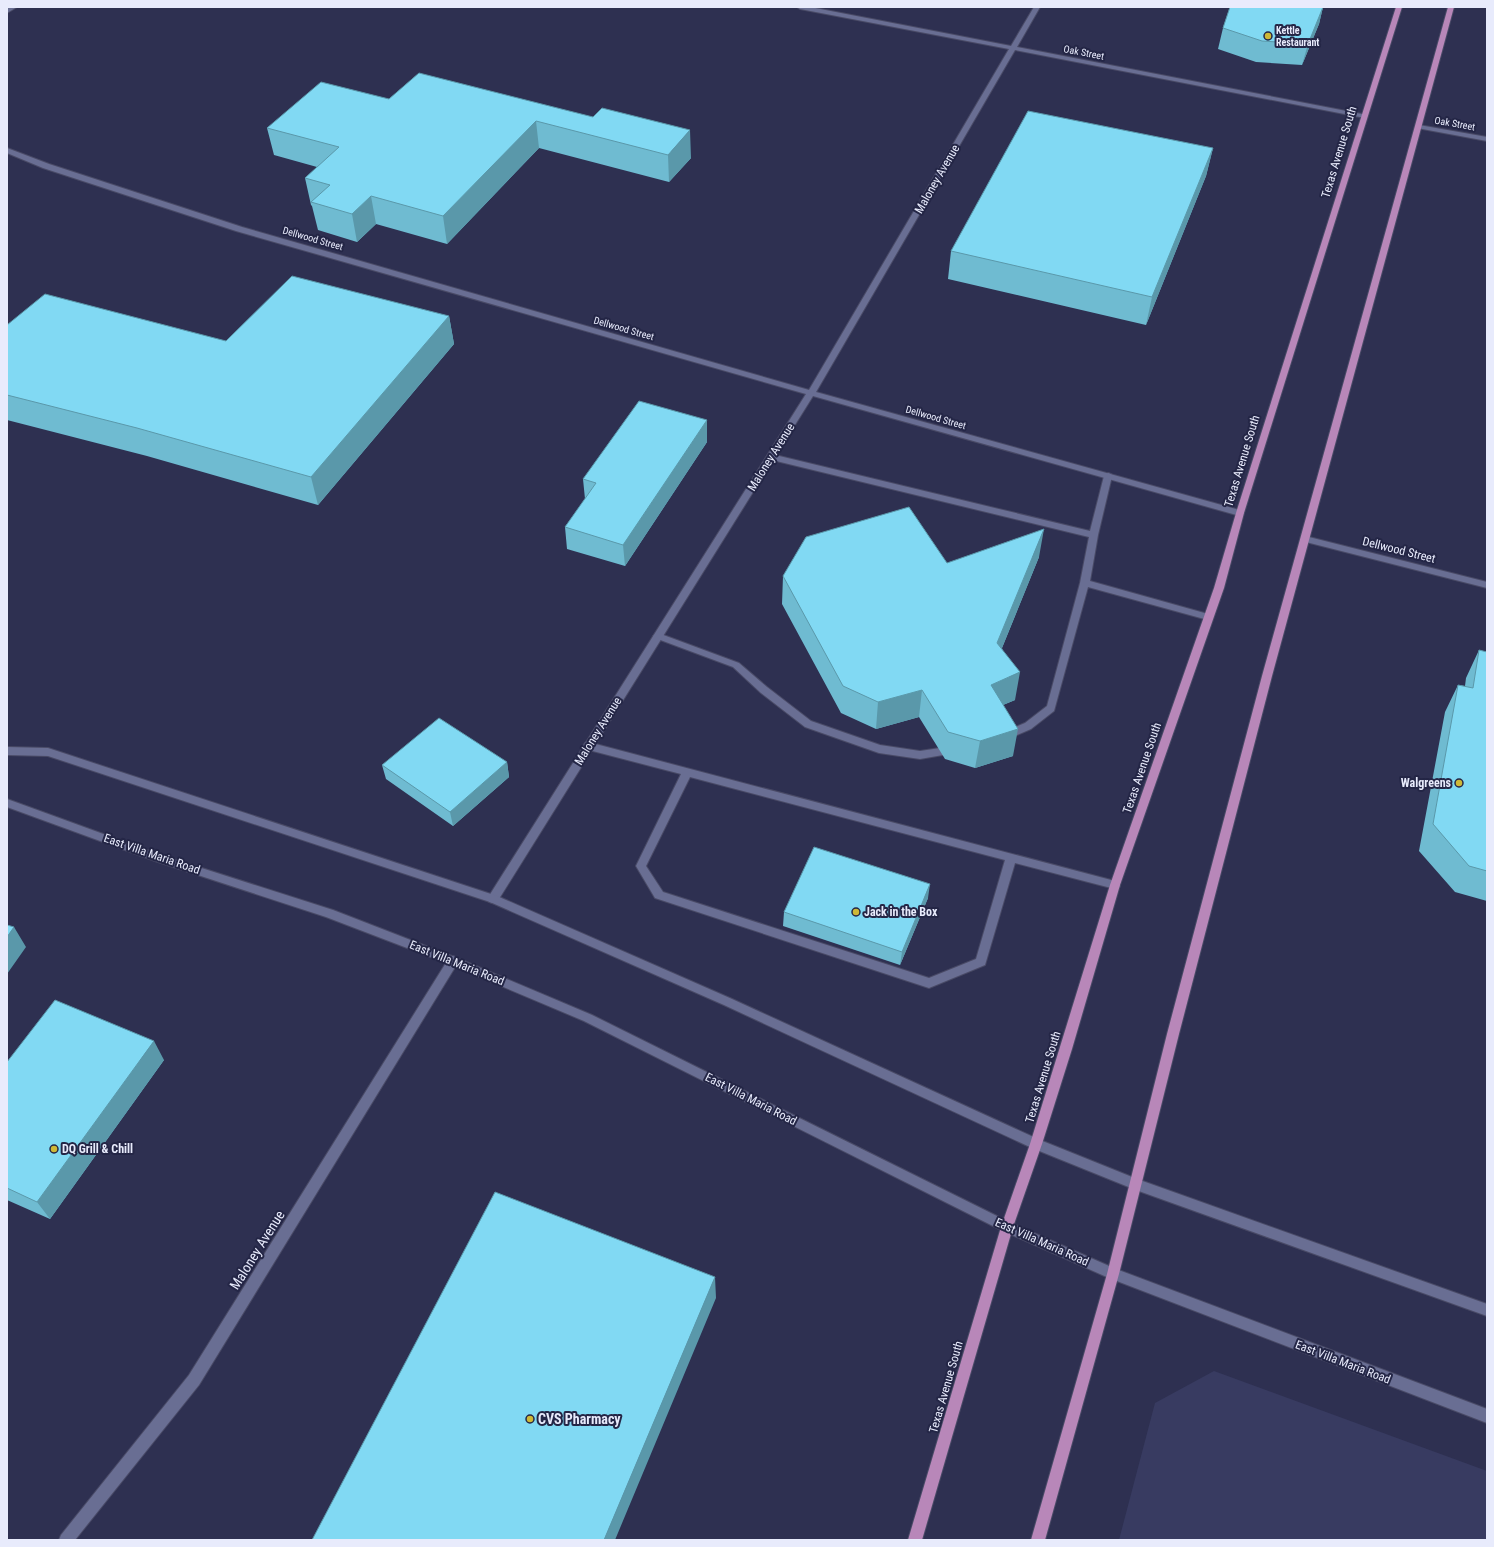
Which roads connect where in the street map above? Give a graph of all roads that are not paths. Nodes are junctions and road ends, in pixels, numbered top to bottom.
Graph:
1 (14, 7) edge
2 (800, 7) edge
3 (1037, 7) edge
4 (1399, 7) edge
5 (1451, 7) edge
6 (7, 11) edge
7 (1014, 49) junction
8 (1365, 116) junction
9 (1419, 127) junction
10 (1487, 139) edge
11 (7, 150) edge
12 (811, 393) junction
13 (771, 457) junction
14 (1108, 476) junction
15 (1240, 513) junction
16 (1094, 535) junction
17 (1305, 539) junction
18 (1085, 583) junction
19 (1487, 585) edge
20 (1208, 618) junction
21 (658, 636) junction
22 (1001, 737) edge
23 (588, 746) junction
24 (7, 751) edge
25 (940, 752) edge
26 (687, 772) junction
27 (7, 803) edge
28 (1011, 857) junction
29 (1115, 885) junction
30 (492, 899) junction
31 (453, 961) junction
32 (1036, 1144) junction
33 (1136, 1184) junction
34 (1007, 1227) junction
35 (1113, 1274) junction
36 (1487, 1310) edge
37 (1487, 1416) edge
38 (66, 1540) edge
39 (915, 1540) edge
40 (1038, 1540) edge

1 - 6 street
2 - 7 street, Oak Street
3 - 7 street, Maloney Avenue
4 - 8 main road, Texas Avenue South
5 - 9 main road
7 - 8 street, Oak Street
7 - 12 street, Maloney Avenue
8 - 15 main road, Texas Avenue South
9 - 10 street, Oak Street
9 - 17 main road
11 - 12 street, Dellwood Street
12 - 13 street, Maloney Avenue
12 - 14 street, Dellwood Street
13 - 16 street
13 - 21 street, Maloney Avenue
14 - 15 street, Dellwood Street
14 - 16 street
15 - 20 main road, Texas Avenue South
16 - 18 street
17 - 19 street, Dellwood Street
17 - 33 main road
18 - 20 street
18 - 22 street
20 - 29 main road, Texas Avenue South
21 - 23 street, Maloney Avenue
21 - 25 street
23 - 26 street
23 - 30 street, Maloney Avenue
24 - 30 street
26 - 28 street
26 - 28 street
27 - 31 street, East Villa Maria Road
28 - 29 street
29 - 32 main road, Texas Avenue South
30 - 32 street
31 - 34 street, East Villa Maria Road
31 - 38 street, Maloney Avenue
32 - 33 street
32 - 34 main road, Texas Avenue South
33 - 35 main road
33 - 36 street
34 - 35 street, East Villa Maria Road
34 - 39 main road, Texas Avenue South
35 - 37 street, East Villa Maria Road
35 - 40 main road

